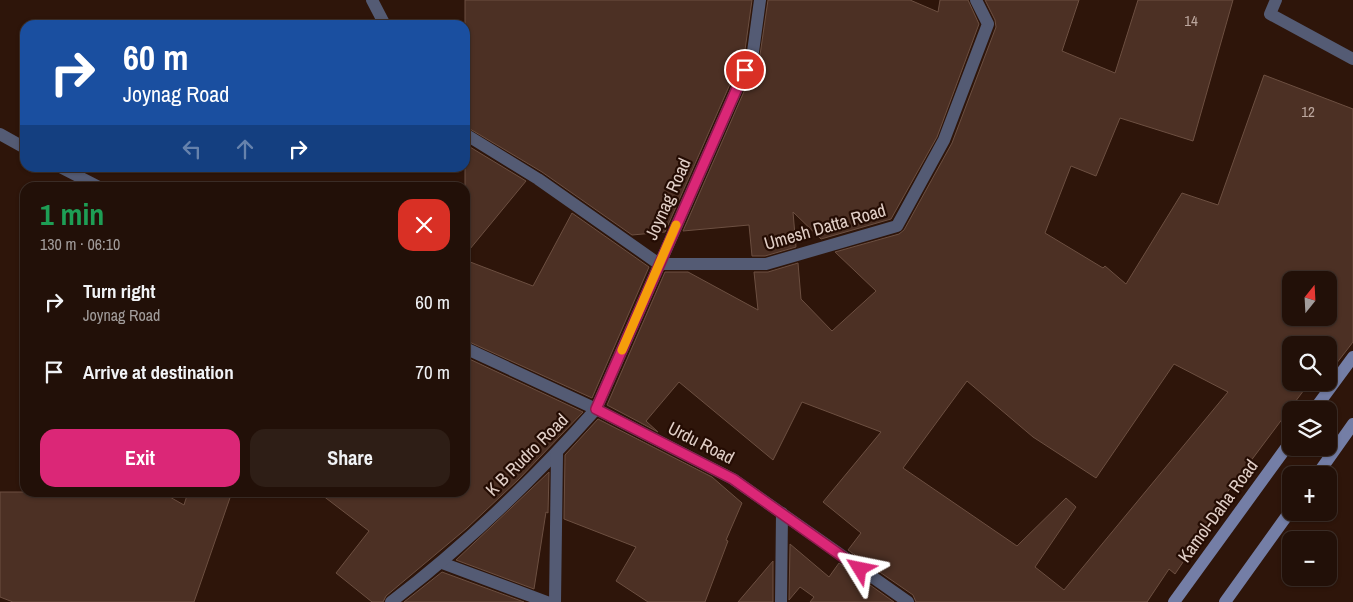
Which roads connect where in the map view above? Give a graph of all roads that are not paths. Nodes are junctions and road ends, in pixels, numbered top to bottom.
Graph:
1 (372, 0) edge
2 (760, 0) edge
3 (976, 0) edge
4 (1276, 0) edge
5 (382, 20) edge
6 (1353, 59) edge
7 (0, 134) edge
8 (470, 137) edge
9 (20, 145) edge
10 (70, 172) edge
11 (89, 182) edge
12 (659, 264) junction
13 (470, 350) edge
14 (1353, 357) edge
15 (1321, 401) edge
16 (596, 409) junction
17 (1353, 424) edge
18 (557, 453) junction
19 (1282, 453) edge
20 (1323, 466) edge
21 (782, 513) junction
22 (1283, 521) edge
23 (442, 563) junction
24 (391, 602) edge
25 (547, 602) edge
26 (555, 602) edge
27 (781, 602) edge
28 (908, 602) edge
29 (1174, 602) edge
30 (1225, 602) edge

1 - 5 street
2 - 12 street, Joynag Road
3 - 12 street, Umesh Datta Road
4 - 6 street
7 - 9 street
8 - 12 street
10 - 11 street
12 - 16 street, Joynag Road
13 - 16 street, Urdu Road
14 - 15 main road
16 - 18 street, K B Rudro Road
16 - 21 street, Urdu Road
17 - 20 main road
18 - 23 street, K B Rudro Road
18 - 26 street
19 - 29 main road, Kamol-Daha Road
21 - 27 street
21 - 28 street, Urdu Road
22 - 30 main road
23 - 24 street, K B Rudro Road
23 - 25 street

